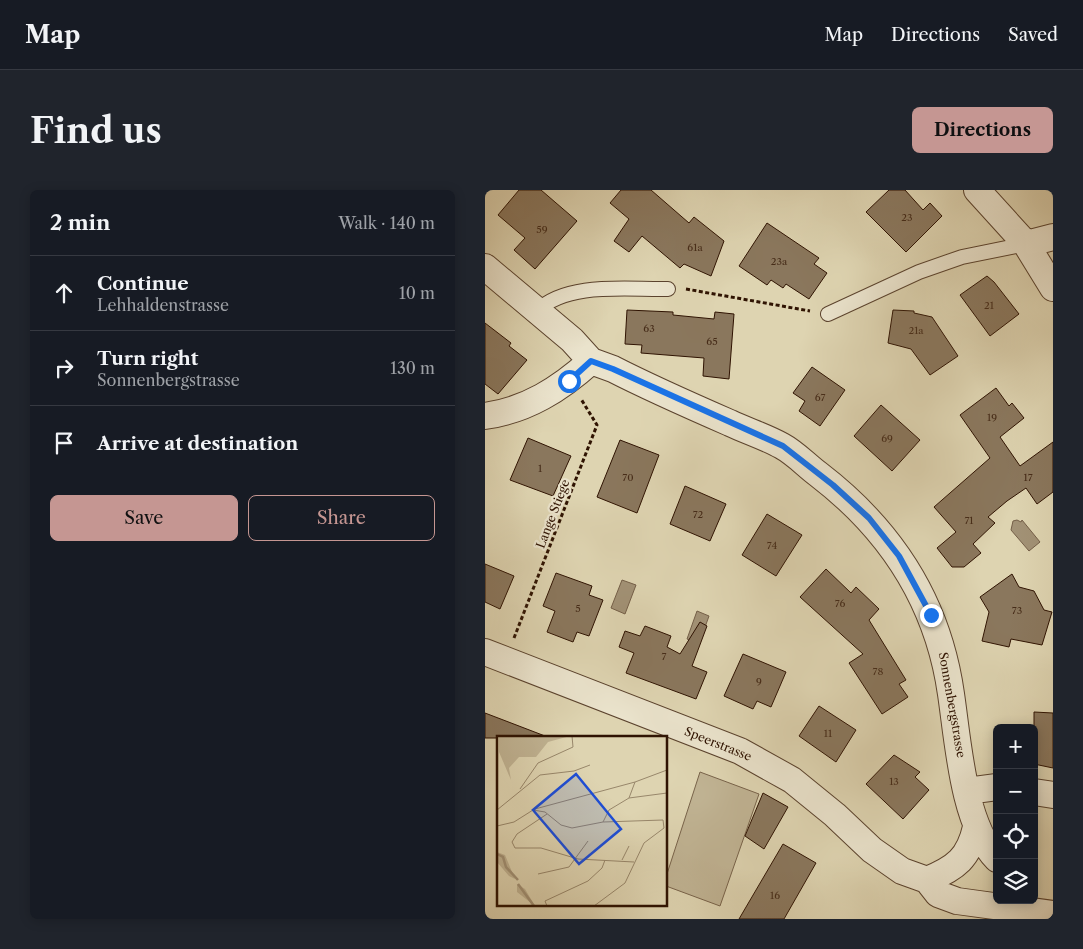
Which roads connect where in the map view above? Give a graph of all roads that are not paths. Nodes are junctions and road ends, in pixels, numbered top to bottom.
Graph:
1 (977, 190) edge
2 (1053, 237) edge
3 (1026, 244) junction
4 (485, 267) edge
5 (1053, 288) edge
6 (668, 289) road end
7 (537, 311) junction
8 (828, 314) road end
9 (591, 361) junction
10 (485, 416) edge
11 (485, 652) edge
12 (993, 788) edge
13 (967, 791) junction
14 (1038, 793) edge
15 (1053, 795) edge
16 (976, 827) junction
17 (993, 855) edge
18 (927, 880) junction
19 (1038, 898) edge
20 (1053, 910) edge
21 (1053, 914) edge

1 - 3 street
2 - 3 street
3 - 5 street
3 - 8 lane
4 - 7 street, Sonnenbergstrasse
6 - 7 lane
7 - 9 street, Sonnenbergstrasse
9 - 10 street
9 - 13 street, Sonnenbergstrasse
11 - 18 street, Speerstrasse
12 - 13 street
13 - 16 street, Sonnenbergstrasse
14 - 15 street
16 - 17 street, Sonnenbergstrasse
16 - 18 street
18 - 21 street, Speerstrasse
19 - 20 street

